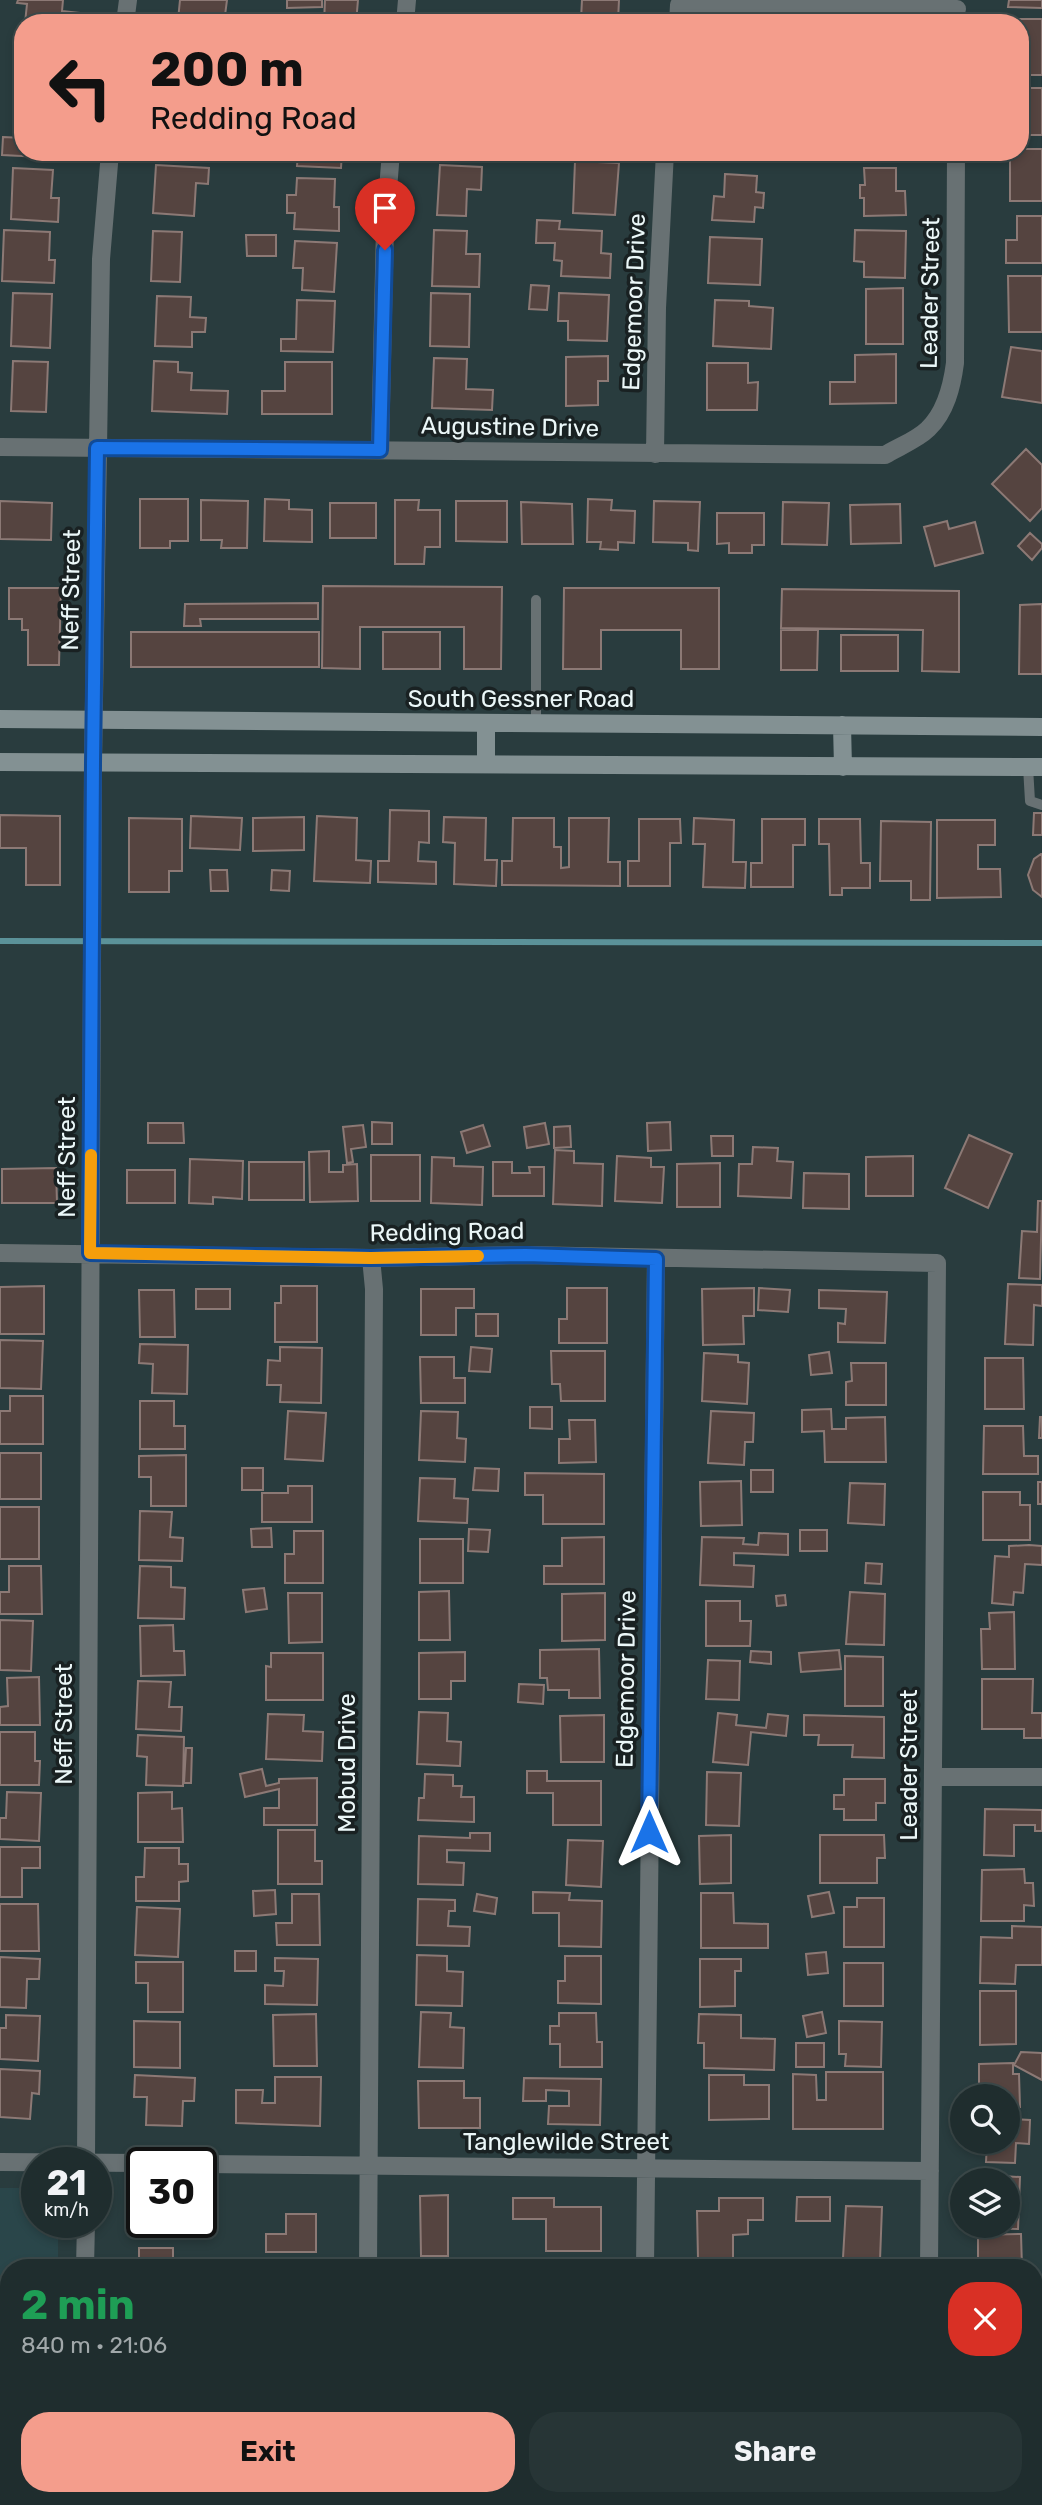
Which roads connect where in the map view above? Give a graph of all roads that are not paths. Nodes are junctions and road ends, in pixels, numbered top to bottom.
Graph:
1 (957, 10) edge
2 (678, 14) edge
3 (109, 161) edge
4 (390, 161) edge
5 (665, 161) edge
6 (956, 161) edge
7 (928, 429) joint
8 (0, 447) edge
9 (97, 448) junction
10 (380, 450) junction
11 (655, 454) junction
12 (536, 600) dead end
13 (0, 719) edge
14 (94, 720) junction
15 (486, 724) junction
16 (536, 724) junction
17 (842, 724) junction
18 (1042, 727) edge
19 (0, 762) edge
20 (93, 763) junction
21 (486, 764) junction
22 (843, 767) junction
23 (1035, 767) edge
24 (1042, 804) edge
25 (0, 1253) edge
26 (90, 1253) junction
27 (371, 1258) junction
28 (656, 1259) junction
29 (937, 1263) joint
30 (933, 1777) junction
31 (1042, 1777) edge
32 (86, 2147) edge
33 (0, 2162) edge
34 (21, 2162) edge
35 (217, 2164) edge
36 (369, 2166) junction
37 (646, 2167) junction
38 (930, 2171) junction
39 (86, 2238) edge
40 (85, 2259) edge
41 (368, 2259) edge
42 (645, 2259) edge
43 (929, 2259) edge

1 - 2 street
3 - 9 street, Neff Street
4 - 10 street
5 - 11 street, Edgemoor Drive
6 - 7 street, Leader Street
7 - 11 street, Augustine Drive
8 - 9 street, Augustine Drive
9 - 10 street, Augustine Drive
9 - 14 street, Neff Street
10 - 11 street, Augustine Drive
12 - 16 lane
13 - 14 main road, South Gessner Road
14 - 15 main road, South Gessner Road
14 - 20 street, Neff Street
15 - 16 main road, South Gessner Road
15 - 21 main road
16 - 17 main road, South Gessner Road
17 - 18 main road, South Gessner Road
17 - 22 main road
19 - 20 main road
20 - 21 main road
20 - 26 street, Neff Street
21 - 22 main road
22 - 23 main road
23 - 24 lane
25 - 26 street, Redding Road
26 - 27 street, Redding Road
26 - 32 street, Neff Street
27 - 28 street, Redding Road
27 - 36 street, Mobud Drive
28 - 29 street, Redding Road
28 - 37 street, Edgemoor Drive
29 - 30 street, Leader Street
30 - 31 street
30 - 38 street, Leader Street
33 - 34 street
35 - 36 street, Tanglewilde Street
36 - 37 street, Tanglewilde Street
36 - 41 street, Mobud Drive
37 - 38 street, Tanglewilde Street
37 - 42 street, Edgemoor Drive
38 - 43 street, Leader Street
39 - 40 street

